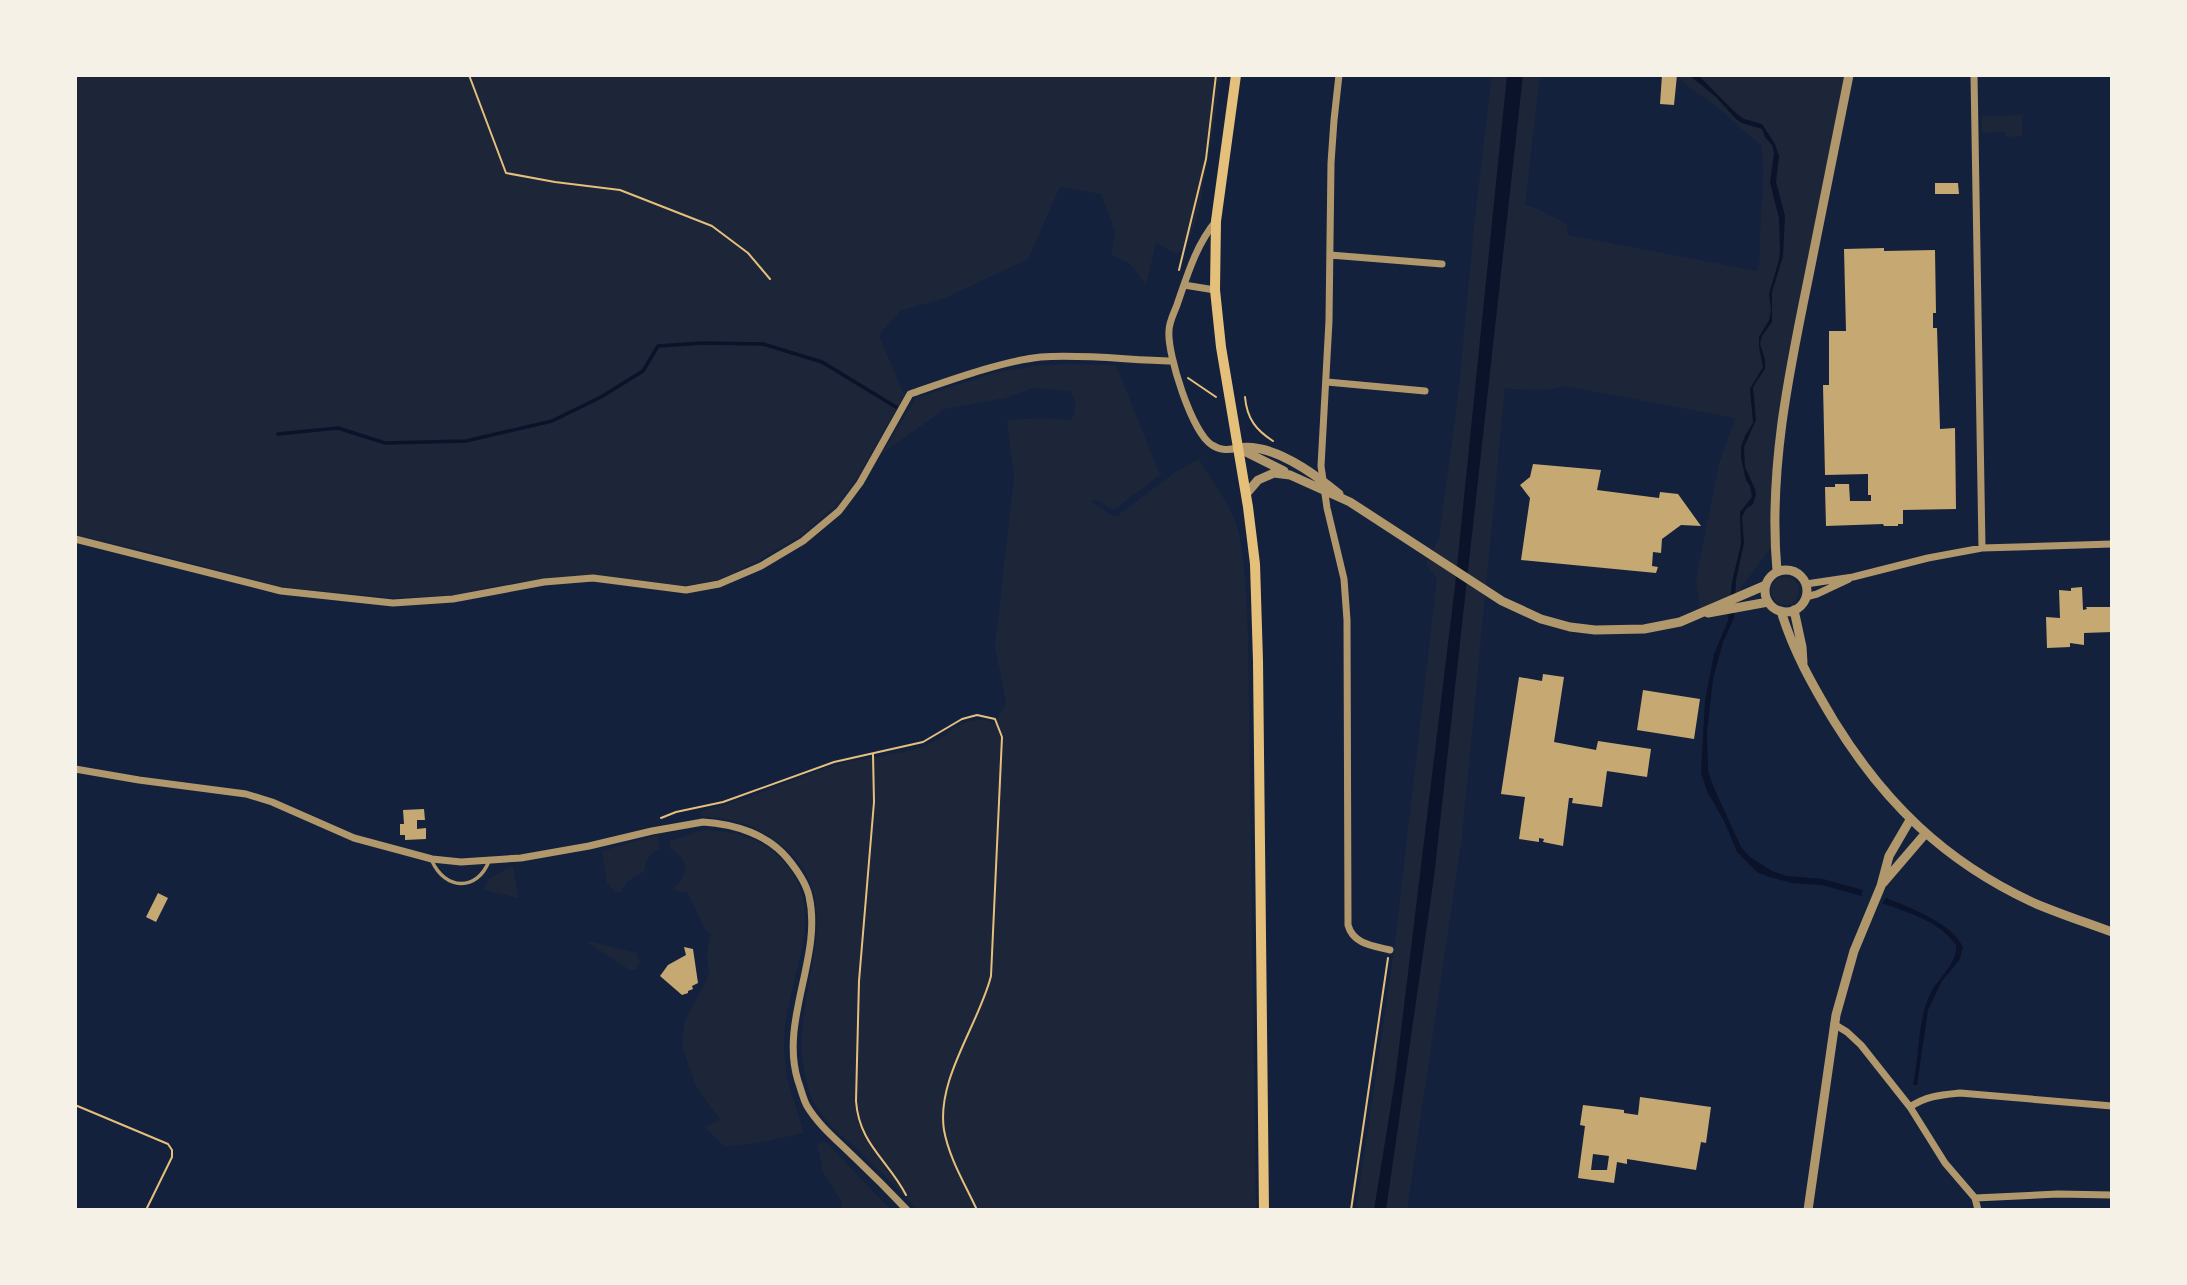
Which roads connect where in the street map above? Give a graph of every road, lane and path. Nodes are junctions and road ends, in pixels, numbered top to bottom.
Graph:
1 (470, 75) edge
2 (1216, 75) edge
3 (1237, 75) edge
4 (1339, 75) edge
5 (1849, 75) edge
6 (1973, 75) edge
7 (1216, 221) junction
8 (1330, 256) junction
9 (1442, 264) dead end
10 (1179, 269) dead end
11 (770, 279) dead end
12 (1184, 285) junction
13 (1215, 290) junction
14 (1172, 361) junction
15 (1175, 371) junction
16 (1326, 382) junction
17 (1425, 391) dead end
18 (1216, 397) dead end
19 (1245, 397) dead end
20 (1276, 443) dead end
21 (1238, 448) junction
22 (1290, 475) junction
23 (1324, 486) junction
24 (1246, 494) junction
25 (75, 539) edge
26 (2112, 544) edge
27 (1982, 548) junction
28 (1777, 571) junction
29 (1853, 577) junction
30 (1806, 584) junction
31 (1766, 585) junction
32 (1806, 597) junction
33 (1768, 602) junction
34 (1788, 614) junction
35 (1701, 615) junction
36 (873, 753) junction
37 (75, 769) edge
38 (1910, 820) junction
39 (652, 831) junction
40 (1925, 834) junction
41 (432, 859) junction
42 (489, 861) junction
43 (1881, 886) junction
44 (2112, 932) edge
45 (1390, 950) joint
46 (1834, 1024) junction
47 (75, 1105) edge
48 (2112, 1106) edge
49 (1910, 1107) junction
50 (2112, 1195) edge
51 (1975, 1198) junction
52 (908, 1206) edge
53 (146, 1210) edge
54 (977, 1210) edge
55 (1264, 1210) edge
56 (1351, 1210) edge
57 (1808, 1210) edge
58 (1978, 1210) edge

1 - 11 path
2 - 10 path
3 - 7 main road
4 - 8 street
5 - 28 street
6 - 27 street
7 - 12 street
7 - 13 main road
8 - 9 street
8 - 16 street
12 - 13 street
12 - 14 street
13 - 21 main road
14 - 15 street
14 - 25 street
15 - 18 path
15 - 21 street
16 - 17 street
16 - 23 street
19 - 20 path
21 - 22 street
21 - 23 street
21 - 24 main road
22 - 23 street
22 - 24 street
23 - 35 street
23 - 45 street
24 - 55 main road
26 - 27 street
27 - 29 street
28 - 30 street
28 - 31 street
29 - 30 street
29 - 32 street
30 - 32 street
31 - 33 street
31 - 35 street
32 - 34 street
33 - 34 street
33 - 35 street
34 - 38 street
36 - 39 path
36 - 52 path
36 - 54 path
37 - 41 street
38 - 40 street
38 - 43 street
39 - 42 street
39 - 52 street
40 - 43 street
40 - 44 street
41 - 42 street
41 - 42 lane
43 - 46 street
45 - 56 path
46 - 49 street
46 - 57 street
47 - 53 path
48 - 49 street
49 - 51 street
50 - 51 street
51 - 58 street

